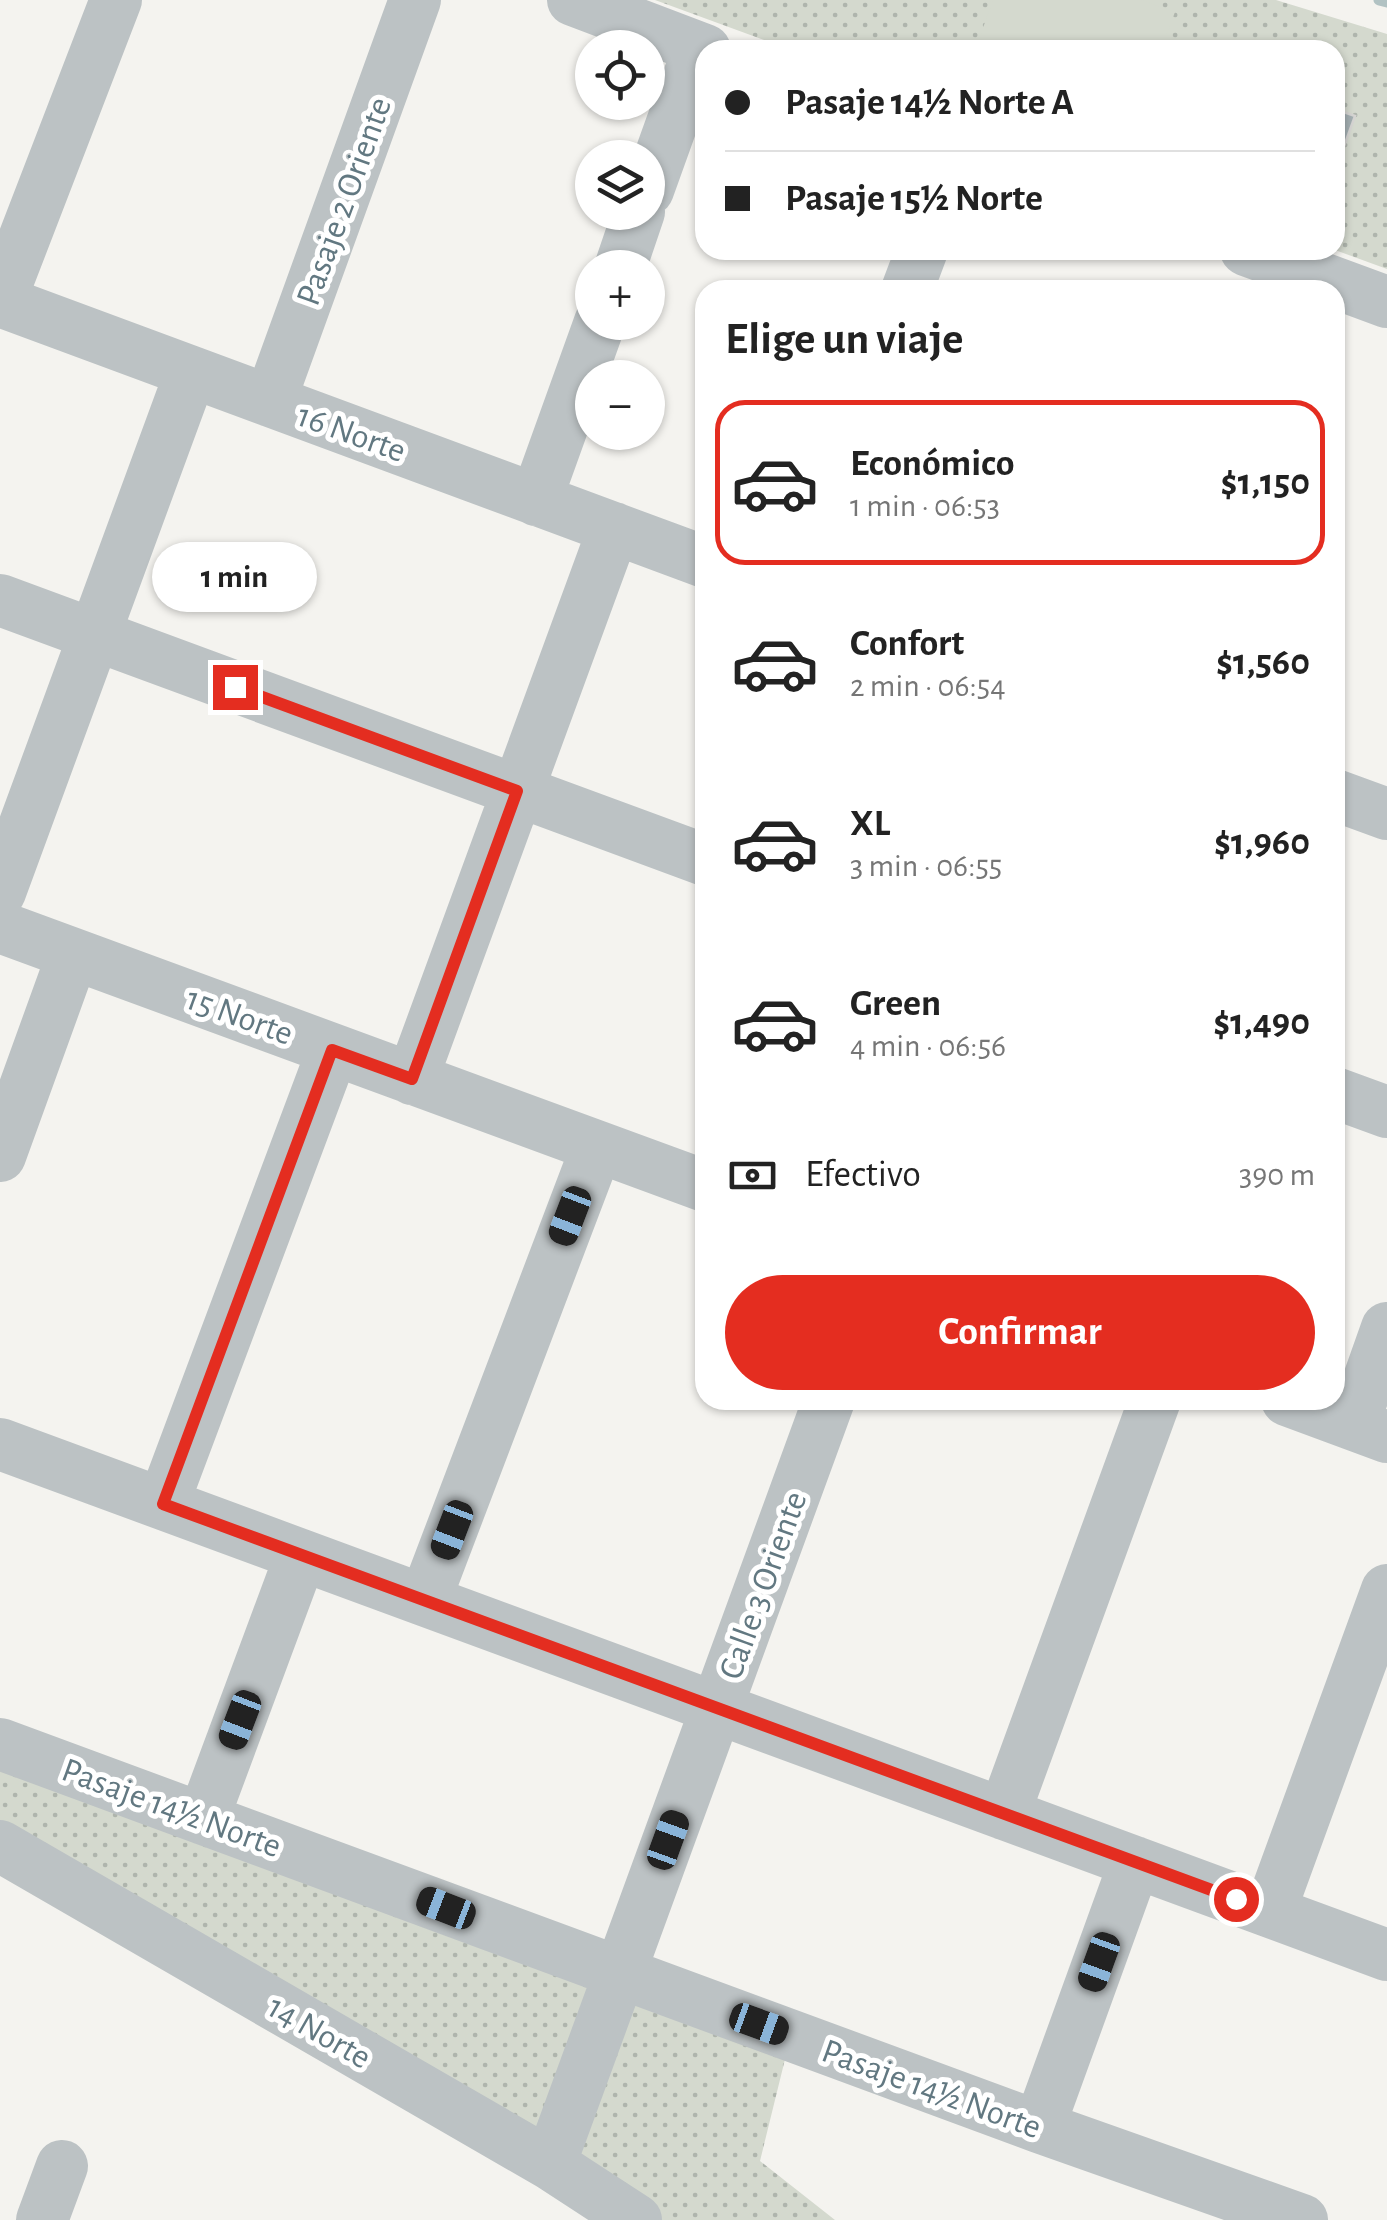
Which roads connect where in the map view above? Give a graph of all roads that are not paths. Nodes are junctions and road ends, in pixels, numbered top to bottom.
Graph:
1 (116, 0) edge
2 (415, 0) edge
3 (574, 0) edge
4 (695, 46) edge
5 (695, 67) edge
6 (665, 146) edge
7 (1275, 260) edge
8 (1328, 280) edge
9 (1345, 286) edge
10 (0, 301) edge
11 (1387, 302) edge
12 (594, 340) edge
13 (191, 372) junction
14 (270, 402) junction
15 (536, 500) junction
16 (614, 528) junction
17 (695, 558) edge
18 (0, 600) edge
19 (94, 635) junction
20 (517, 791) junction
21 (695, 856) edge
22 (0, 892) edge
23 (0, 927) edge
24 (72, 954) junction
25 (332, 1050) junction
26 (412, 1079) junction
27 (1345, 1097) edge
28 (1387, 1112) edge
29 (597, 1147) junction
30 (0, 1156) edge
31 (695, 1182) edge
32 (1387, 1328) edge
33 (825, 1410) edge
34 (1151, 1410) edge
35 (1315, 1410) edge
36 (1370, 1430) edge
37 (0, 1444) edge
38 (163, 1504) junction
39 (301, 1555) junction
40 (1387, 1590) edge
41 (426, 1600) junction
42 (717, 1708) junction
43 (0, 1744) edge
44 (1004, 1814) junction
45 (203, 1819) junction
46 (0, 1846) edge
47 (1135, 1862) junction
48 (1270, 1912) junction
49 (1387, 1955) edge
50 (620, 1972) junction
51 (1039, 2127) junction
52 (550, 2164) junction
53 (62, 2166) dead end
54 (42, 2220) edge
55 (636, 2220) edge
56 (1302, 2220) edge

1 - 10 street
2 - 14 street, Pasaje 2 Oriente
3 - 4 street
5 - 6 street
7 - 8 street
9 - 11 street
10 - 13 street, 16 Norte
12 - 15 street
13 - 14 street, 16 Norte
13 - 19 street
14 - 15 street, 16 Norte
15 - 16 street, 16 Norte
16 - 17 street, 16 Norte
16 - 20 street
18 - 19 street
19 - 20 street
19 - 22 street
20 - 21 street
20 - 26 street
23 - 24 street, 15 Norte
24 - 25 street, 15 Norte
24 - 30 street
25 - 26 street, 15 Norte
25 - 38 street
26 - 29 street, 15 Norte
27 - 28 street
29 - 31 street, 15 Norte
29 - 41 street
32 - 36 street
33 - 42 street, Calle 3 Oriente
34 - 44 street
35 - 36 street
37 - 38 street
38 - 39 street
39 - 41 street
39 - 45 street
40 - 48 street
41 - 42 street
42 - 44 street
42 - 50 street, Calle 3 Oriente
43 - 45 street, Pasaje 14½ Norte
44 - 47 street
45 - 50 street, Pasaje 14½ Norte
46 - 52 street, 14 Norte
47 - 48 street
47 - 51 street
48 - 49 street
50 - 51 street, Pasaje 14½ Norte
50 - 52 street, Calle 3 Oriente
51 - 56 street, Pasaje 14½ Norte
52 - 55 street, 14 Norte
53 - 54 street

